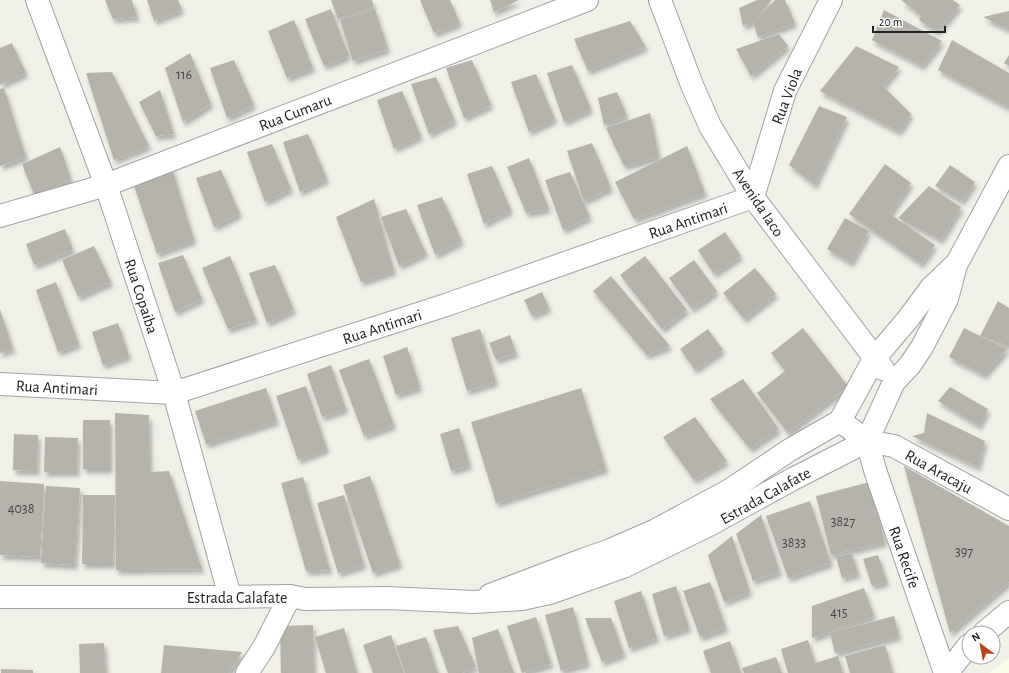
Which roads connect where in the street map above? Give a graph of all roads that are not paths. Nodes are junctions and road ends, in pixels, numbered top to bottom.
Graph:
1 (37, 0) edge
2 (587, 0) edge
3 (660, 0) edge
4 (832, 0) edge
5 (1009, 166) edge
6 (106, 185) junction
7 (753, 197) junction
8 (0, 216) edge
9 (956, 264) junction
10 (874, 359) junction
11 (894, 382) junction
12 (0, 384) edge
13 (174, 393) junction
14 (840, 421) junction
15 (866, 441) junction
16 (1009, 509) edge
17 (290, 596) junction
18 (0, 597) edge
19 (230, 597) junction
20 (474, 602) junction
21 (1009, 612) edge
22 (994, 625) edge
23 (961, 655) edge
24 (247, 673) edge
25 (946, 673) edge

1 - 6 street, Rua Copaiba
2 - 6 street, Rua Cumaru
3 - 7 street, Avenida Iaco
4 - 7 street, Rua Viola
5 - 9 street
6 - 8 street, Rua Cumaru
6 - 13 street, Rua Copaiba
7 - 10 street, Avenida Iaco
7 - 13 street, Rua Antimari
9 - 10 street
9 - 11 street
10 - 11 street, Avenida Iaco
10 - 14 street
11 - 15 street
12 - 13 street, Rua Antimari
13 - 19 street, Rua Copaiba
14 - 15 street
14 - 20 street, Estrada Calafate
15 - 16 street, Rua Aracaju
15 - 20 street, Estrada Calafate
15 - 25 street, Rua Recife
17 - 19 street, Estrada Calafate
17 - 20 street, Estrada Calafate
17 - 24 street
18 - 19 street, Estrada Calafate
21 - 22 street
23 - 25 street

